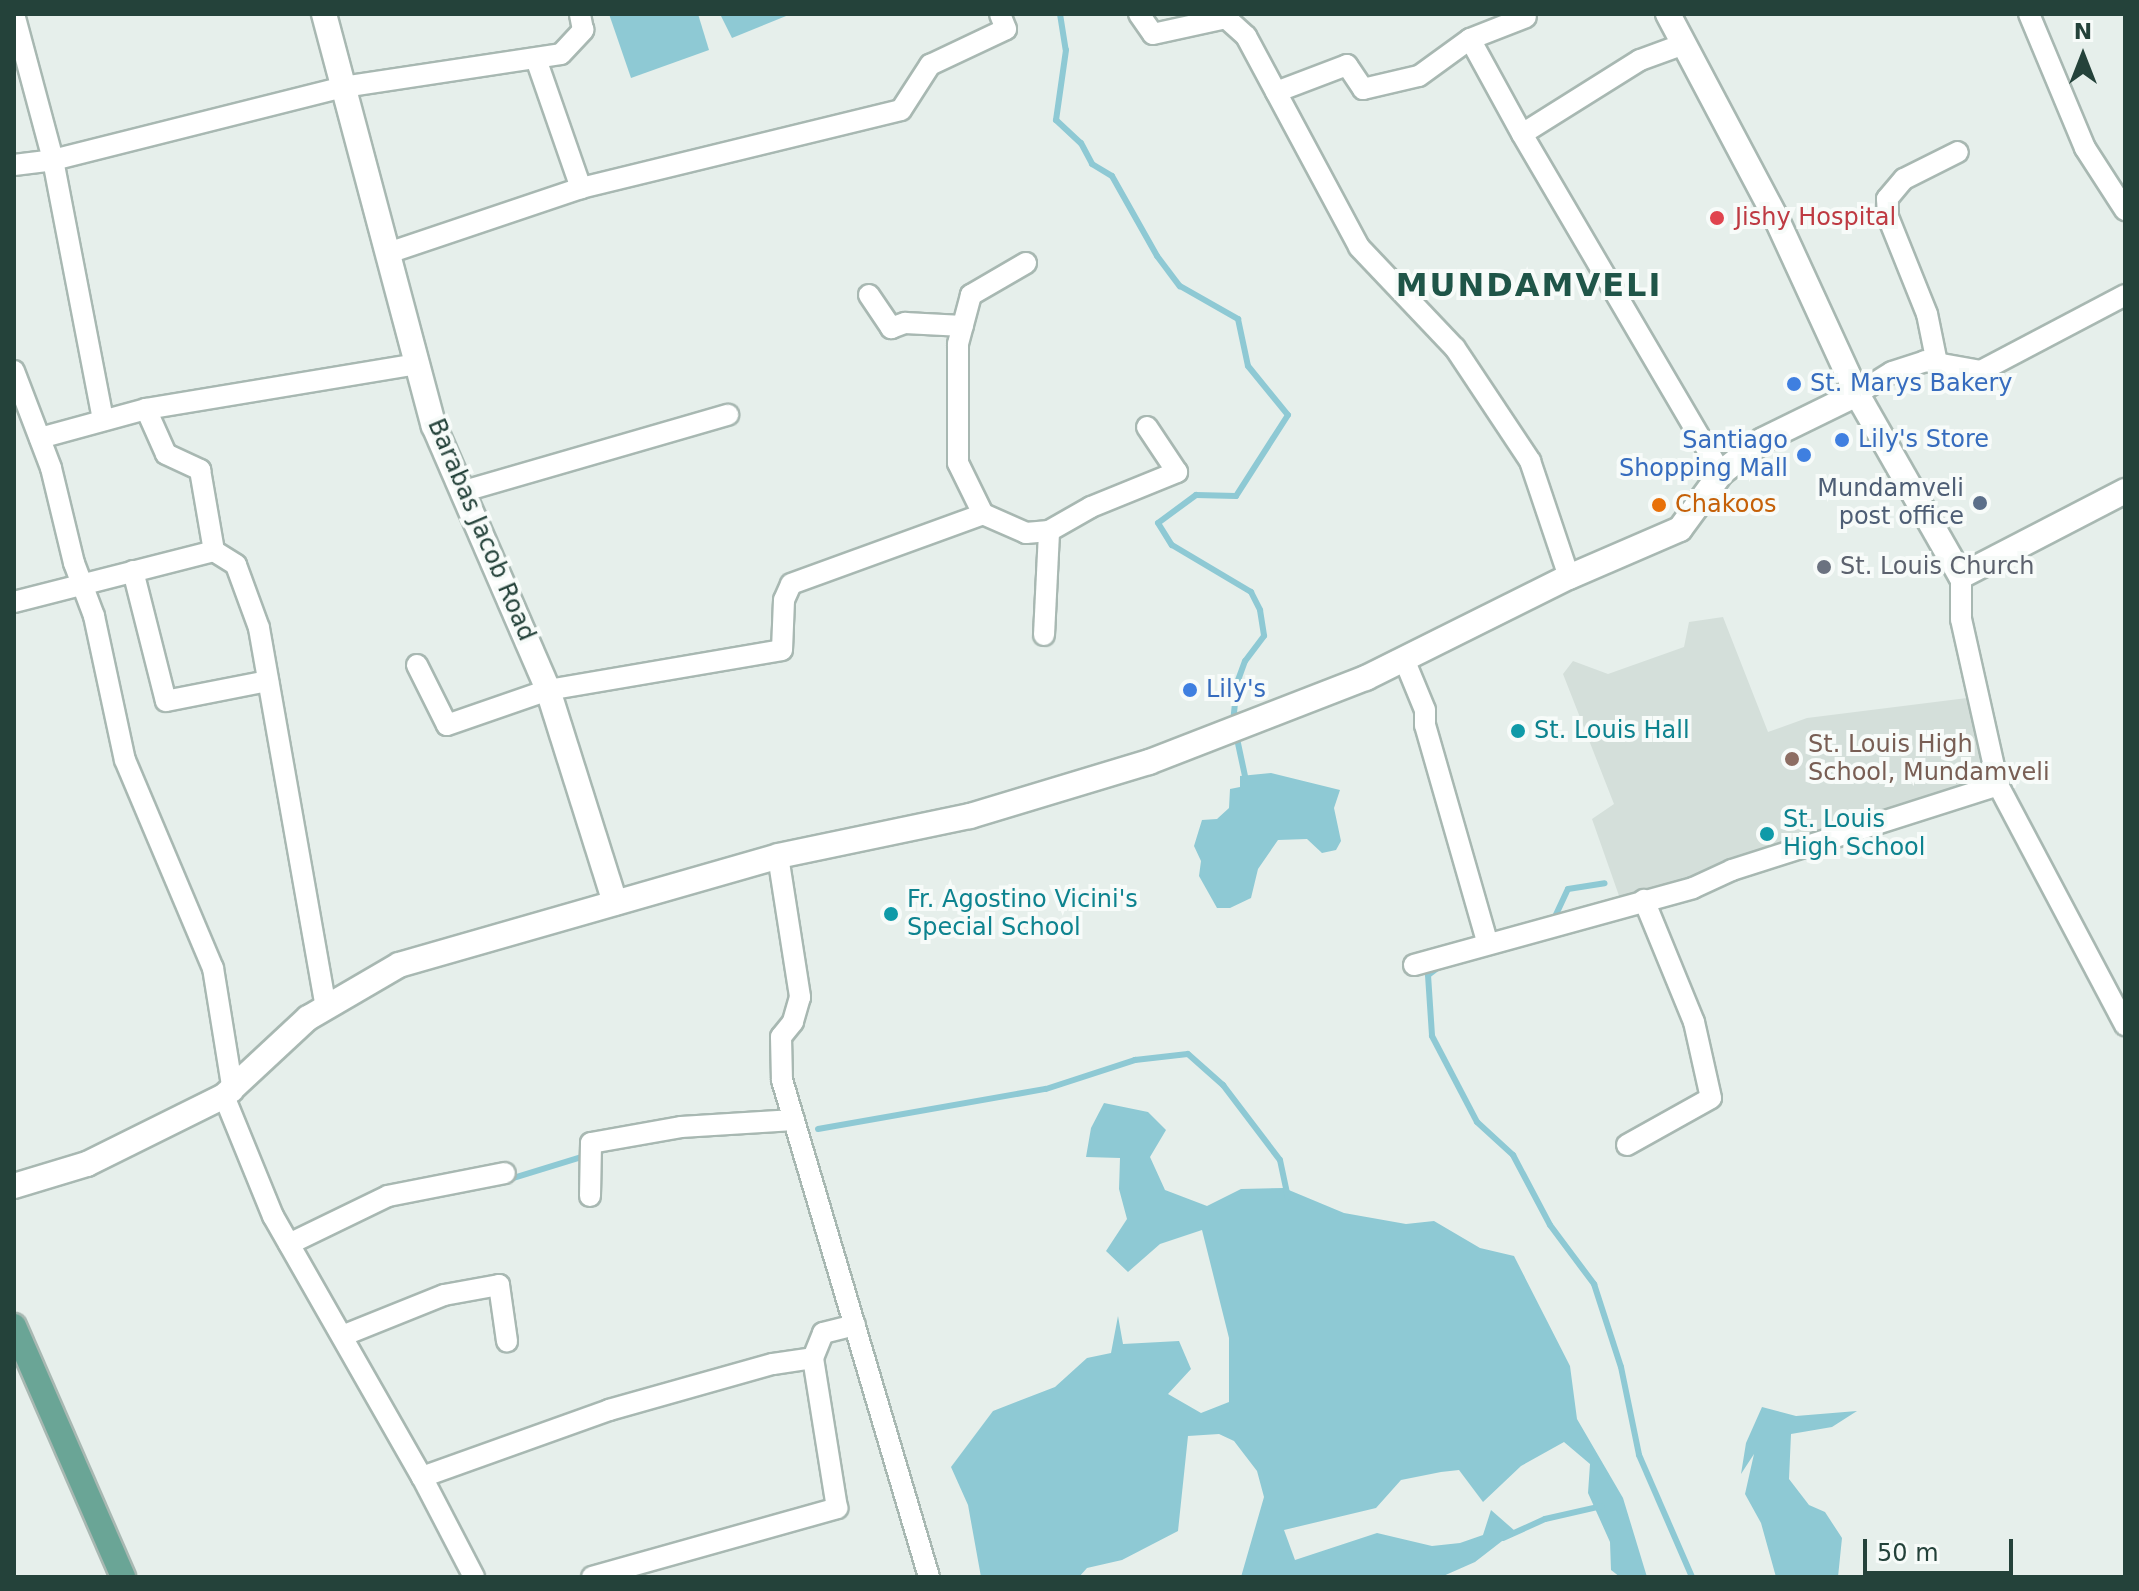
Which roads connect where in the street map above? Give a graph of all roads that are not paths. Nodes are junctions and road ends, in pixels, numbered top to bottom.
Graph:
1 (14, 14) edge
2 (324, 14) edge
3 (580, 14) edge
4 (1000, 14) edge
5 (1139, 14) edge
6 (1668, 14) edge
7 (2029, 14) edge
8 (1528, 15) edge
9 (1470, 39) junction
10 (1684, 44) junction
11 (536, 59) junction
12 (343, 87) junction
13 (1276, 92) junction
14 (1522, 134) junction
15 (1958, 152) dead end
16 (53, 160) junction
17 (14, 165) edge
18 (581, 188) junction
19 (2125, 210) edge
20 (388, 253) junction
21 (1026, 263) dead end
22 (869, 295) dead end
23 (2125, 295) edge
24 (963, 326) junction
25 (1937, 363) junction
26 (417, 364) junction
27 (14, 371) edge
28 (1857, 394) junction
29 (146, 409) junction
30 (728, 415) dead end
31 (103, 420) junction
32 (29, 426) edge
33 (1147, 427) dead end
34 (1721, 473) junction
35 (464, 491) junction
36 (2125, 491) edge
37 (983, 514) junction
38 (1049, 531) junction
39 (214, 551) junction
40 (133, 571) junction
41 (1961, 576) junction
42 (1569, 577) junction
43 (82, 583) junction
44 (14, 602) edge
45 (1044, 635) dead end
46 (1404, 659) junction
47 (417, 665) dead end
48 (268, 681) junction
49 (548, 690) junction
50 (1998, 785) junction
51 (778, 856) junction
52 (1644, 900) junction
53 (615, 903) junction
54 (1487, 941) junction
55 (1414, 965) dead end
56 (326, 1007) junction
57 (2125, 1025) edge
58 (228, 1093) junction
59 (794, 1120) junction
60 (1627, 1145) dead end
61 (505, 1173) dead end
62 (14, 1186) edge
63 (590, 1196) dead end
64 (289, 1244) junction
65 (855, 1325) junction
66 (14, 1326) edge
67 (342, 1336) junction
68 (507, 1341) dead end
69 (813, 1358) junction
70 (422, 1477) junction
71 (123, 1577) edge
72 (474, 1577) edge
73 (592, 1577) edge
74 (929, 1577) edge

1 - 16 street
2 - 12 main road, Barabas Jacob Road
3 - 11 street
4 - 18 street
5 - 13 street
6 - 10 main road
7 - 19 street
8 - 9 street
9 - 13 street
9 - 14 street
10 - 14 street
10 - 28 main road
11 - 12 street
11 - 18 street
12 - 16 street
12 - 20 main road, Barabas Jacob Road
13 - 42 street
14 - 34 street
15 - 25 street
16 - 17 street
16 - 31 street
18 - 20 street
20 - 26 main road, Barabas Jacob Road
21 - 24 street
22 - 24 street
23 - 25 street
24 - 37 street
25 - 28 street
26 - 29 street
26 - 35 main road, Barabas Jacob Road
27 - 32 street
28 - 34 main road
28 - 41 main road
29 - 31 street
29 - 39 street
30 - 35 street
31 - 32 street
32 - 43 street
33 - 38 street
34 - 42 main road
35 - 49 main road, Barabas Jacob Road
36 - 41 main road
37 - 38 street
37 - 49 street
38 - 45 street
39 - 40 street
39 - 48 street
40 - 43 street
40 - 48 street
41 - 50 street
42 - 46 main road
43 - 44 street
43 - 58 street
46 - 51 main road
46 - 54 street
47 - 49 street
48 - 56 street
49 - 53 main road, Barabas Jacob Road
50 - 52 street
50 - 57 street
51 - 53 main road
51 - 59 street
52 - 54 street
52 - 60 street
53 - 56 main road
54 - 55 street
56 - 58 main road
58 - 62 main road
58 - 64 street
59 - 63 street
59 - 65 street
61 - 64 street
64 - 67 street
65 - 69 street
65 - 74 street
66 - 71 main road
67 - 68 street
67 - 70 street
69 - 70 street
69 - 73 street
70 - 72 street

